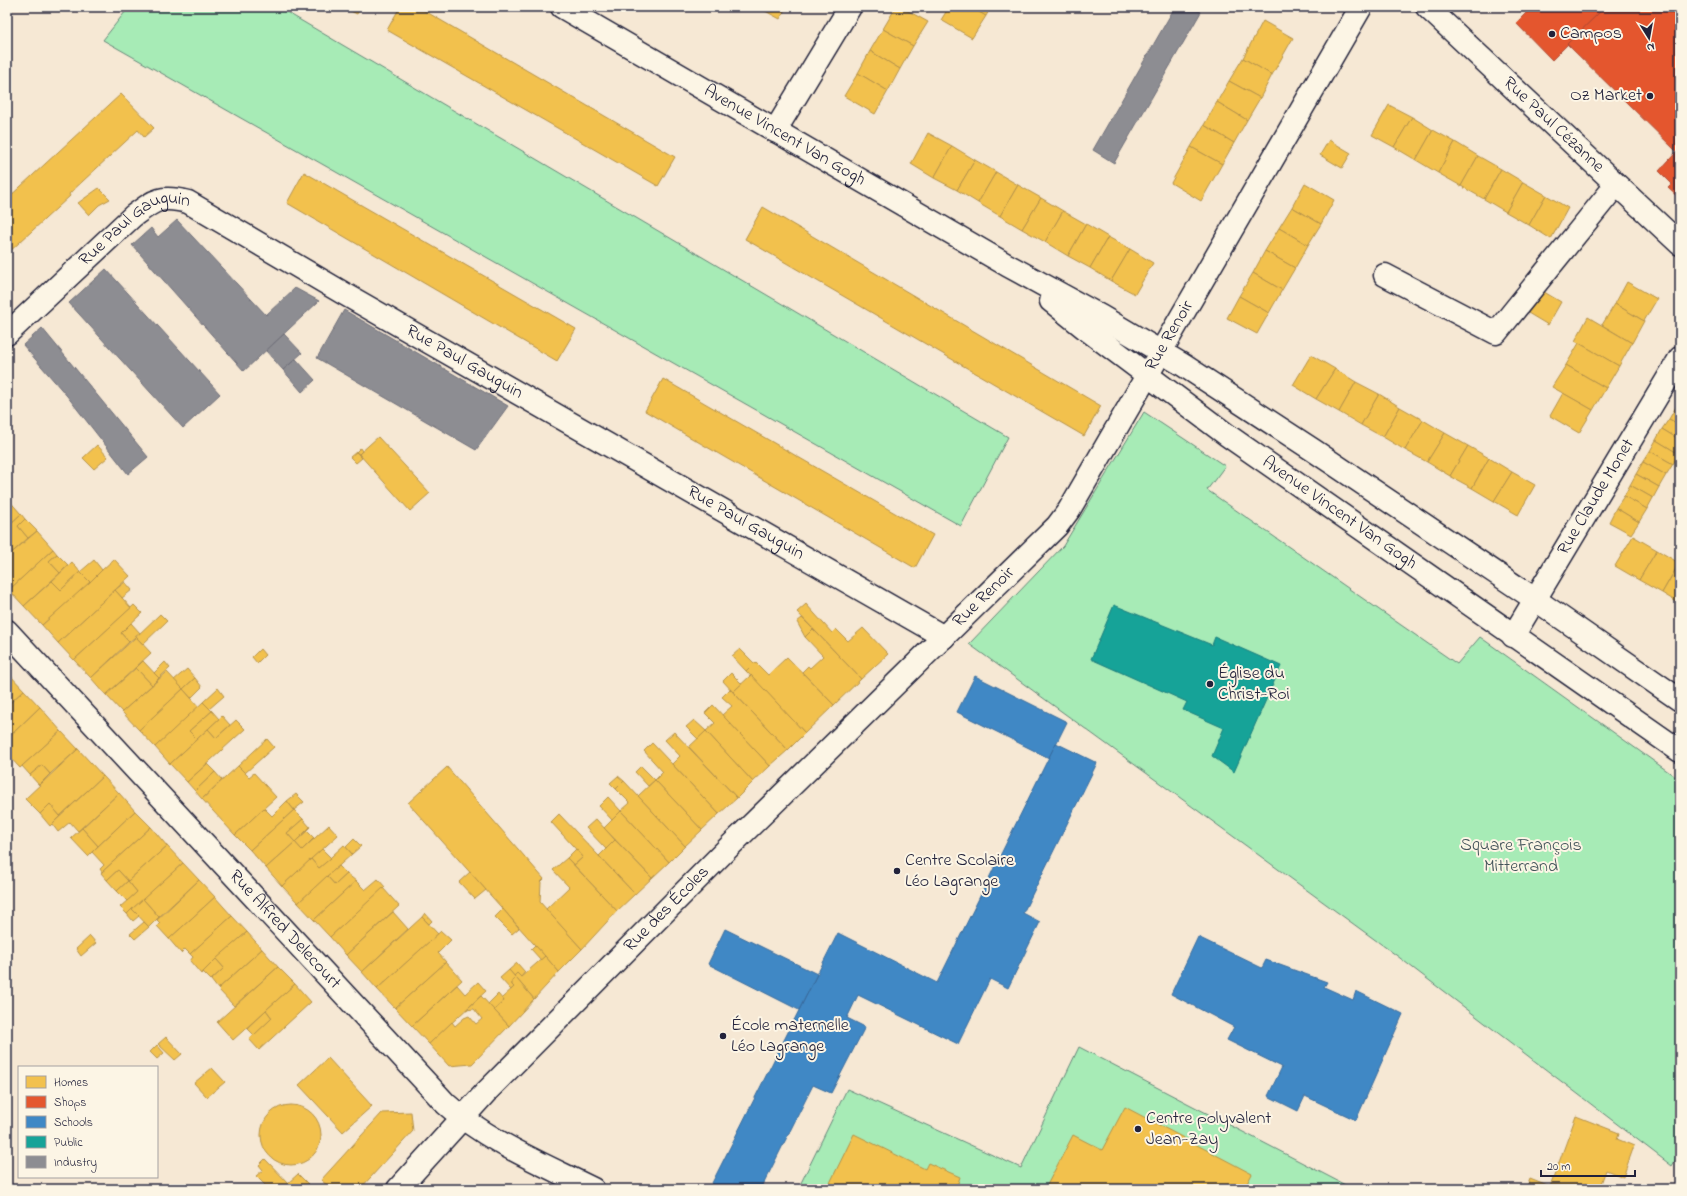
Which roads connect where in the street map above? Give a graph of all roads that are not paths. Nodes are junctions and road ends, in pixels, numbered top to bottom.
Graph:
1 (562, 7) edge
2 (850, 7) edge
3 (1361, 7) edge
4 (1427, 7) edge
5 (775, 131) junction
6 (1616, 185) junction
7 (1680, 244) edge
8 (1007, 265) junction
9 (1385, 275) dead end
10 (7, 334) edge
11 (1161, 352) junction
12 (1680, 358) edge
13 (1147, 375) junction
14 (1536, 600) junction
15 (7, 631) edge
16 (1513, 636) junction
17 (944, 637) junction
18 (1680, 700) edge
19 (1680, 751) edge
20 (462, 1118) junction
21 (398, 1189) edge
22 (593, 1189) edge

1 - 5 street, Avenue Vincent Van Gogh
2 - 5 street
3 - 11 street, Rue Renoir
4 - 6 street, Rue Paul Cézanne
5 - 8 street, Avenue Vincent Van Gogh
6 - 7 street, Rue Paul Cézanne
6 - 9 street
8 - 11 street, Avenue Vincent Van Gogh
8 - 13 street, Avenue Vincent Van Gogh
10 - 17 street, Rue Paul Gauguin
11 - 13 street, Rue Renoir
11 - 14 street, Avenue Vincent Van Gogh
12 - 14 street, Rue Claude Monet
13 - 16 street, Avenue Vincent Van Gogh
13 - 17 street, Rue Renoir
14 - 16 street, Rue Claude Monet
14 - 18 street, Avenue Vincent Van Gogh
15 - 20 street, Rue Alfred Delecourt
16 - 19 street, Avenue Vincent Van Gogh
17 - 20 street, Rue des Écoles
20 - 21 street, Rue des Écoles
20 - 22 street, Rue Alfred Delecourt

